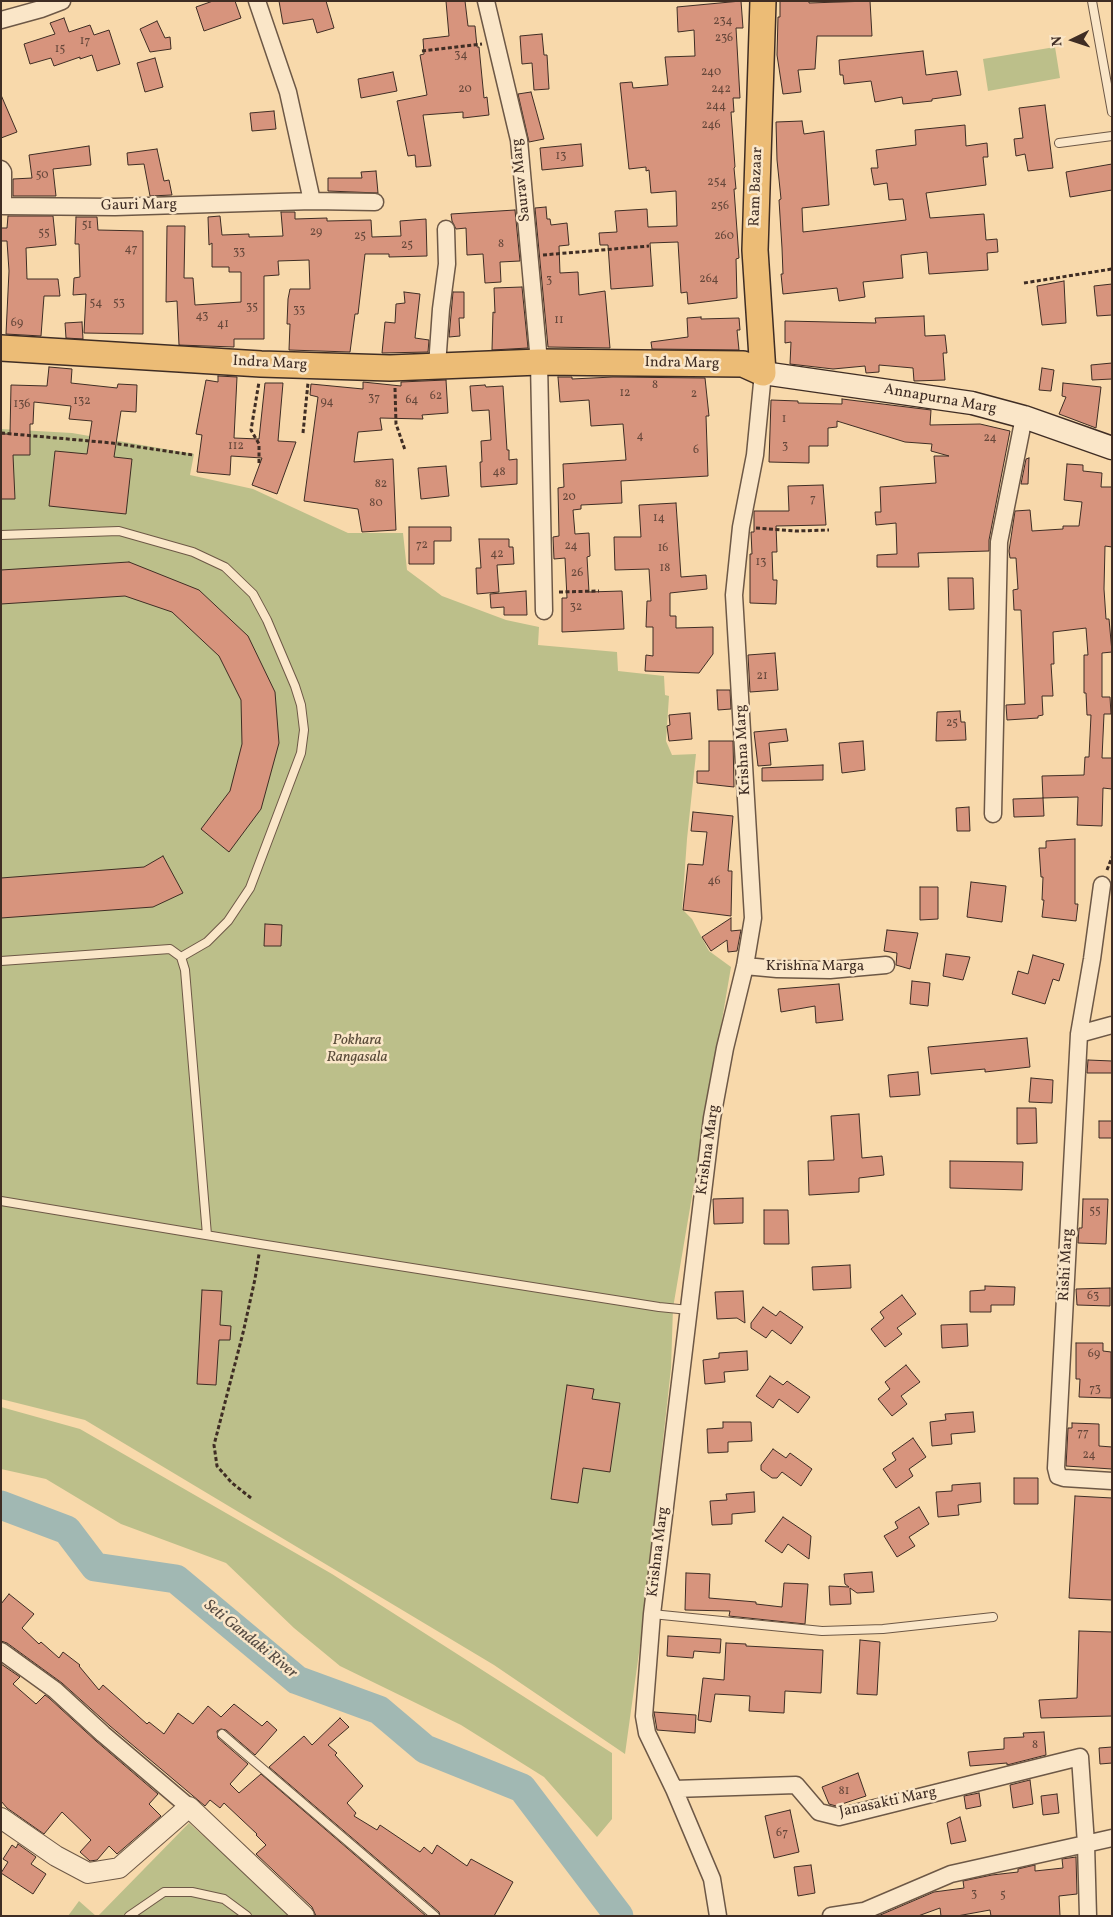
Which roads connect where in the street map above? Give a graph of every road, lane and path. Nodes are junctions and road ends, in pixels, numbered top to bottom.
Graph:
1 (62, 1) edge
2 (257, 1) edge
3 (486, 1) edge
4 (763, 1) edge
5 (1092, 1) edge
6 (1, 20) edge
7 (495, 42) junction
8 (422, 51) dead end
9 (1112, 112) edge
10 (1112, 136) edge
11 (1059, 143) dead end
12 (1, 169) edge
13 (312, 201) junction
14 (375, 202) dead end
15 (2, 206) edge
16 (446, 229) dead end
17 (649, 246) dead end
18 (530, 256) junction
19 (1112, 269) edge
20 (1024, 284) dead end
21 (1, 348) edge
22 (539, 362) junction
23 (261, 364) junction
24 (309, 366) junction
25 (437, 366) junction
26 (394, 367) junction
27 (763, 373) junction
28 (1024, 417) junction
29 (1, 433) edge
30 (303, 433) dead end
31 (1112, 448) edge
32 (405, 450) dead end
33 (193, 455) dead end
34 (258, 463) dead end
35 (741, 526) junction
36 (830, 530) dead end
37 (1, 535) edge
38 (599, 591) dead end
39 (544, 593) junction
40 (544, 611) dead end
41 (993, 814) dead end
42 (1102, 885) dead end
43 (181, 957) junction
44 (1, 961) edge
45 (745, 966) junction
46 (886, 966) dead end
47 (1112, 1025) edge
48 (1079, 1034) junction
49 (1, 1201) edge
50 (207, 1235) junction
51 (260, 1244) junction
52 (689, 1310) junction
53 (1112, 1481) edge
54 (251, 1498) dead end
55 (652, 1614) junction
56 (993, 1617) dead end
57 (1, 1651) edge
58 (222, 1734) dead end
59 (674, 1789) junction
60 (189, 1807) junction
61 (1, 1818) edge
62 (1112, 1838) edge
63 (1086, 1844) junction
64 (128, 1916) edge
65 (247, 1916) edge
66 (304, 1916) edge
67 (435, 1916) edge
68 (718, 1916) edge
69 (831, 1916) edge
70 (1088, 1916) edge

1 - 6 street
2 - 13 street
3 - 7 street, Saurav Marg
4 - 27 main road, Ram Bazaar
5 - 9 lane
7 - 8 path
7 - 18 street, Saurav Marg
10 - 11 lane
12 - 15 street, Gauri Marg
13 - 14 street, Gauri Marg
13 - 15 street, Gauri Marg
16 - 25 street
17 - 18 path
18 - 22 street, Saurav Marg
19 - 20 path
21 - 23 main road, Indra Marg
22 - 25 main road, Indra Marg
22 - 27 main road, Indra Marg
22 - 39 street
23 - 24 main road, Indra Marg
23 - 34 path
24 - 26 main road, Indra Marg
24 - 30 path
25 - 26 main road, Indra Marg
26 - 32 path
27 - 28 main road, Annapurna Marg
27 - 35 street, Krishna Marg
28 - 31 main road, Annapurna Marg
28 - 41 street
29 - 33 path
35 - 36 path
35 - 45 street, Krishna Marg
37 - 43 lane
38 - 39 path
39 - 40 street
42 - 48 street, Rishi Marg
43 - 44 lane
43 - 50 lane
45 - 46 street, Krishna Marga
45 - 52 street, Krishna Marg
47 - 48 street
48 - 53 street, Rishi Marg
49 - 50 lane
50 - 51 lane
51 - 52 lane
51 - 54 path
52 - 55 street, Krishna Marg
55 - 56 lane
55 - 59 street, Krishna Marg
57 - 60 street
58 - 67 lane
59 - 63 street, Janasakti Marg
59 - 68 street, Krishna Marg
60 - 61 street
60 - 66 street
62 - 63 street
63 - 69 street
63 - 70 street
64 - 65 lane

